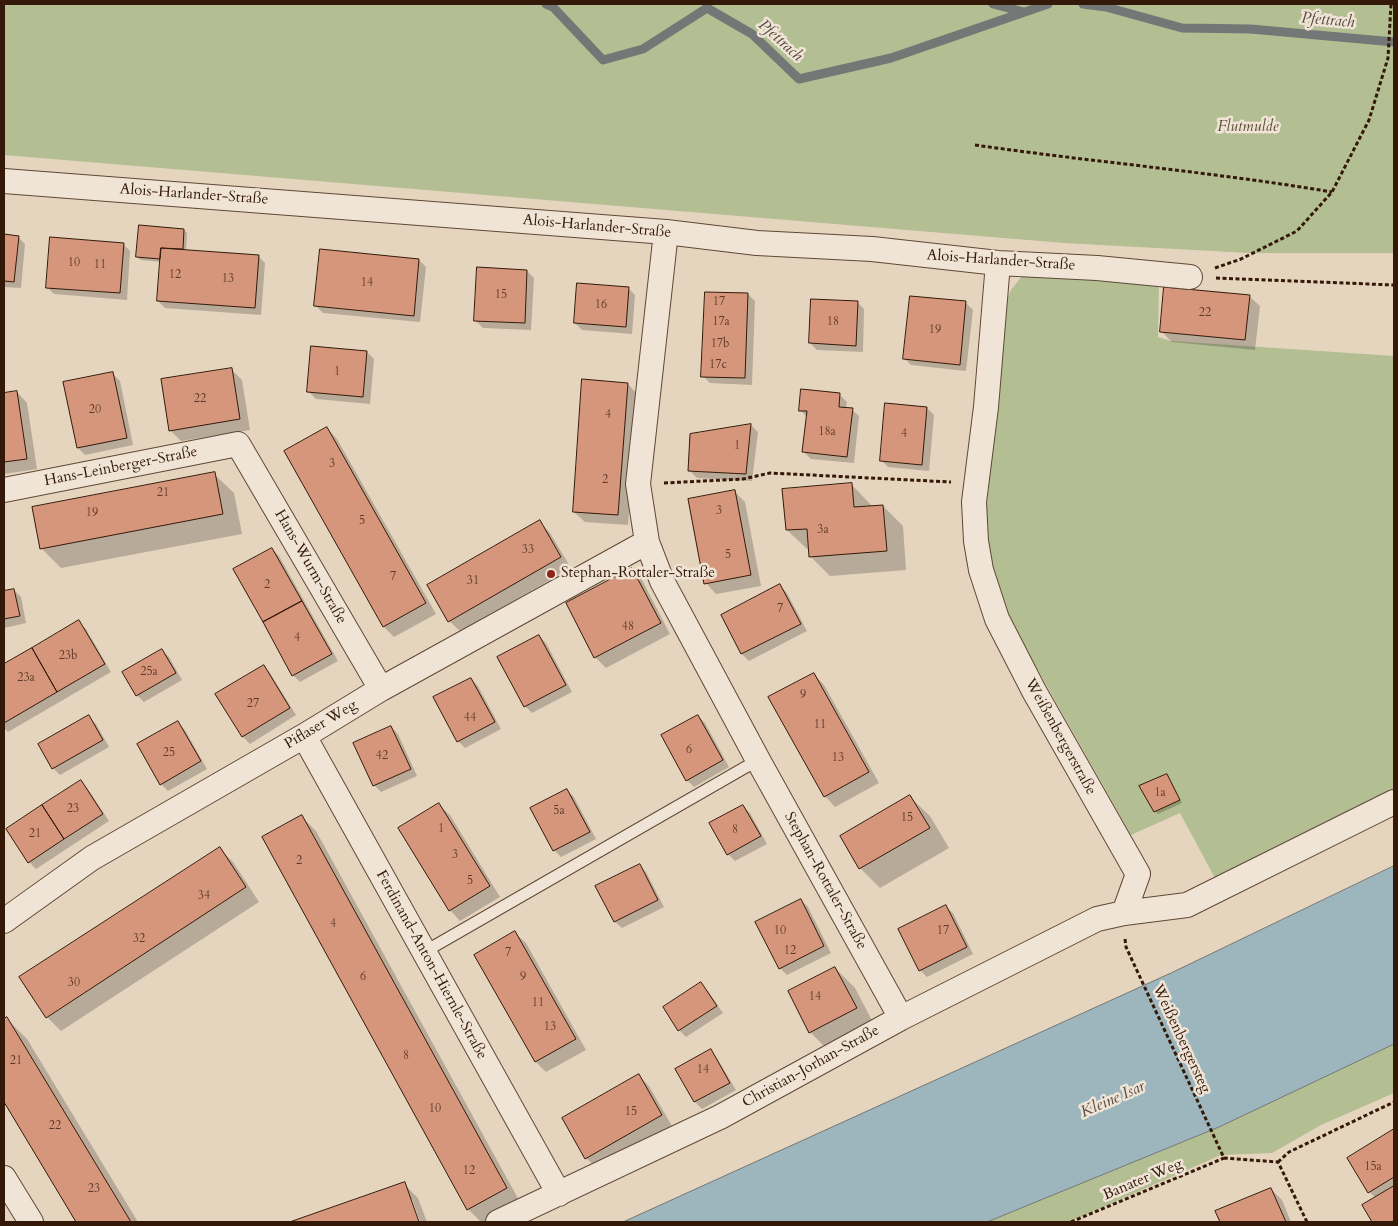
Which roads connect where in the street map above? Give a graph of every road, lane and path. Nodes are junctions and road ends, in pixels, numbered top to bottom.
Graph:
1 (1391, 4) edge
2 (975, 145) dead end
3 (4, 181) edge
4 (1332, 192) junction
5 (666, 232) junction
6 (998, 263) junction
7 (1190, 277) junction
8 (1394, 285) edge
9 (238, 444) joint
10 (976, 483) junction
11 (638, 484) junction
12 (4, 490) edge
13 (647, 542) junction
14 (381, 689) junction
15 (304, 736) junction
16 (758, 760) junction
17 (1392, 806) edge
18 (1124, 913) junction
19 (4, 921) edge
20 (1126, 947) dead end
21 (424, 952) junction
22 (901, 1018) junction
23 (1394, 1102) edge
24 (1224, 1158) junction
25 (1278, 1162) junction
26 (4, 1178) edge
27 (559, 1194) junction
28 (31, 1222) edge
29 (498, 1222) edge
30 (1071, 1222) edge
31 (1307, 1222) edge

1 - 4 path
2 - 4 path
3 - 5 street, Alois-Harlander-Straße
4 - 7 path
5 - 6 street, Alois-Harlander-Straße
5 - 11 street, Stephan-Rottaler-Straße
6 - 7 street, Alois-Harlander-Straße
6 - 10 street, Weißenbergerstraße
7 - 8 path
9 - 12 street, Hans-Leinberger-Straße
9 - 14 street, Hans-Wurm-Straße
10 - 11 path
10 - 18 street, Weißenbergerstraße
11 - 13 street, Stephan-Rottaler-Straße
13 - 14 street, Piflaser Weg
13 - 16 street, Stephan-Rottaler-Straße
14 - 15 street, Piflaser Weg
15 - 19 street, Piflaser Weg
15 - 21 street, Ferdinand-Anton-Hiernle-Straße
16 - 21 lane
16 - 22 street, Stephan-Rottaler-Straße
17 - 18 street
18 - 22 street, Christian-Jorhan-Straße
20 - 24 path, Weißenbergersteg
21 - 27 street, Ferdinand-Anton-Hiernle-Straße
22 - 27 street, Christian-Jorhan-Straße
23 - 25 path
24 - 25 path, Banater Weg
24 - 30 path, Banater Weg
25 - 31 path
26 - 28 street
27 - 29 street, Christian-Jorhan-Straße

